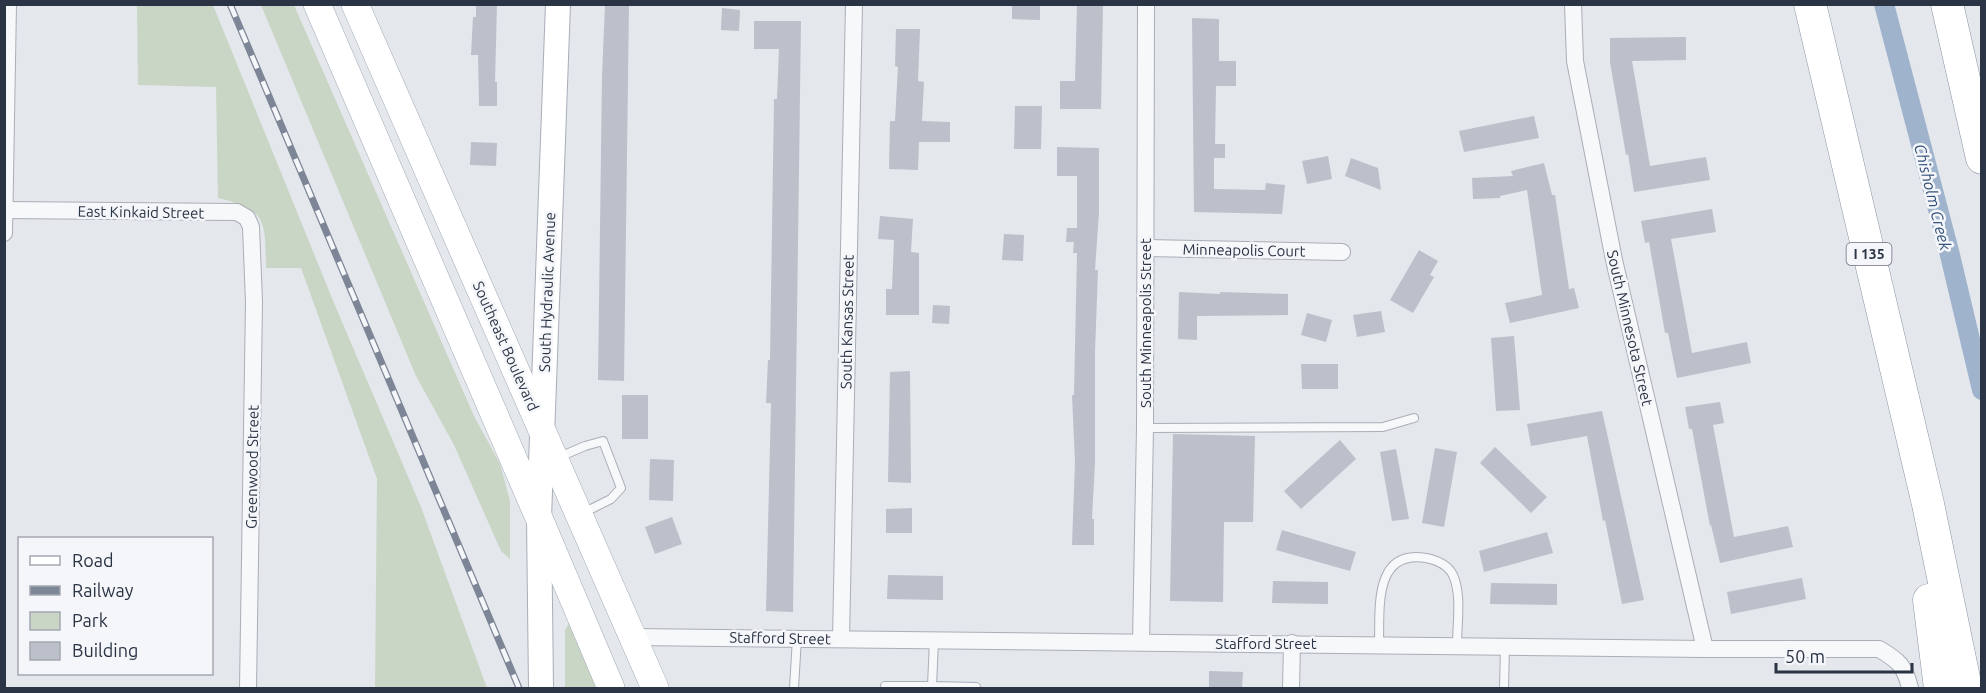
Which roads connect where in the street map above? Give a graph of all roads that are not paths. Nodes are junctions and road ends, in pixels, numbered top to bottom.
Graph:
1 (8, 4) edge
2 (317, 4) edge
3 (355, 4) edge
4 (558, 4) edge
5 (854, 4) edge
6 (1146, 4) edge
7 (1573, 4) edge
8 (1810, 4) edge
9 (1947, 4) edge
10 (1982, 158) edge
11 (5, 210) edge
12 (4, 232) edge
13 (252, 246) joint
14 (1146, 248) junction
15 (1342, 252) dead end
16 (1414, 418) dead end
17 (542, 428) junction
18 (1144, 428) junction
19 (555, 459) junction
20 (1928, 504) junction
21 (580, 514) junction
22 (539, 518) junction
23 (633, 637) junction
24 (797, 638) junction
25 (841, 639) junction
26 (934, 640) junction
27 (1141, 642) junction
28 (1292, 643) junction
29 (1379, 644) junction
30 (1457, 645) junction
31 (1505, 646) junction
32 (1705, 649) junction
33 (885, 686) dead end
34 (932, 686) junction
35 (976, 687) edge
36 (248, 688) edge
37 (541, 688) edge
38 (611, 688) edge
39 (655, 688) edge
40 (794, 688) edge
41 (1291, 688) edge
42 (1504, 688) edge
43 (1910, 688) edge
44 (1940, 688) edge
45 (1966, 688) edge

1 - 11 street
2 - 22 main road
3 - 17 main road, Southeast Boulevard
4 - 17 street, South Hydraulic Avenue
5 - 25 street, South Kansas Street
6 - 14 street, South Minneapolis Street
7 - 32 street, South Minnesota Street
8 - 20 highway, I 135
9 - 10 highway
11 - 12 street
11 - 13 street, East Kinkaid Street
13 - 36 street, Greenwood Street
14 - 15 street, Minneapolis Court
14 - 18 street, South Minneapolis Street
16 - 18 lane
17 - 19 main road, Southeast Boulevard
17 - 22 street, South Hydraulic Avenue
18 - 27 street, South Minneapolis Street
19 - 21 main road, Southeast Boulevard
19 - 21 lane
20 - 44 highway
20 - 45 highway, I 135
21 - 23 main road, Southeast Boulevard
22 - 37 street, South Hydraulic Avenue
22 - 38 main road
23 - 24 street, Stafford Street
23 - 39 main road, Southeast Boulevard
24 - 25 street, Stafford Street
24 - 40 lane
25 - 26 street, Stafford Street
26 - 27 street, Stafford Street
26 - 34 lane
27 - 28 street, Stafford Street
28 - 29 street, Stafford Street
28 - 41 street
29 - 30 street, Stafford Street
29 - 30 lane
30 - 31 street, Stafford Street
31 - 32 street, Stafford Street
31 - 42 lane
32 - 43 street, Stafford Street
33 - 34 lane
34 - 35 lane

